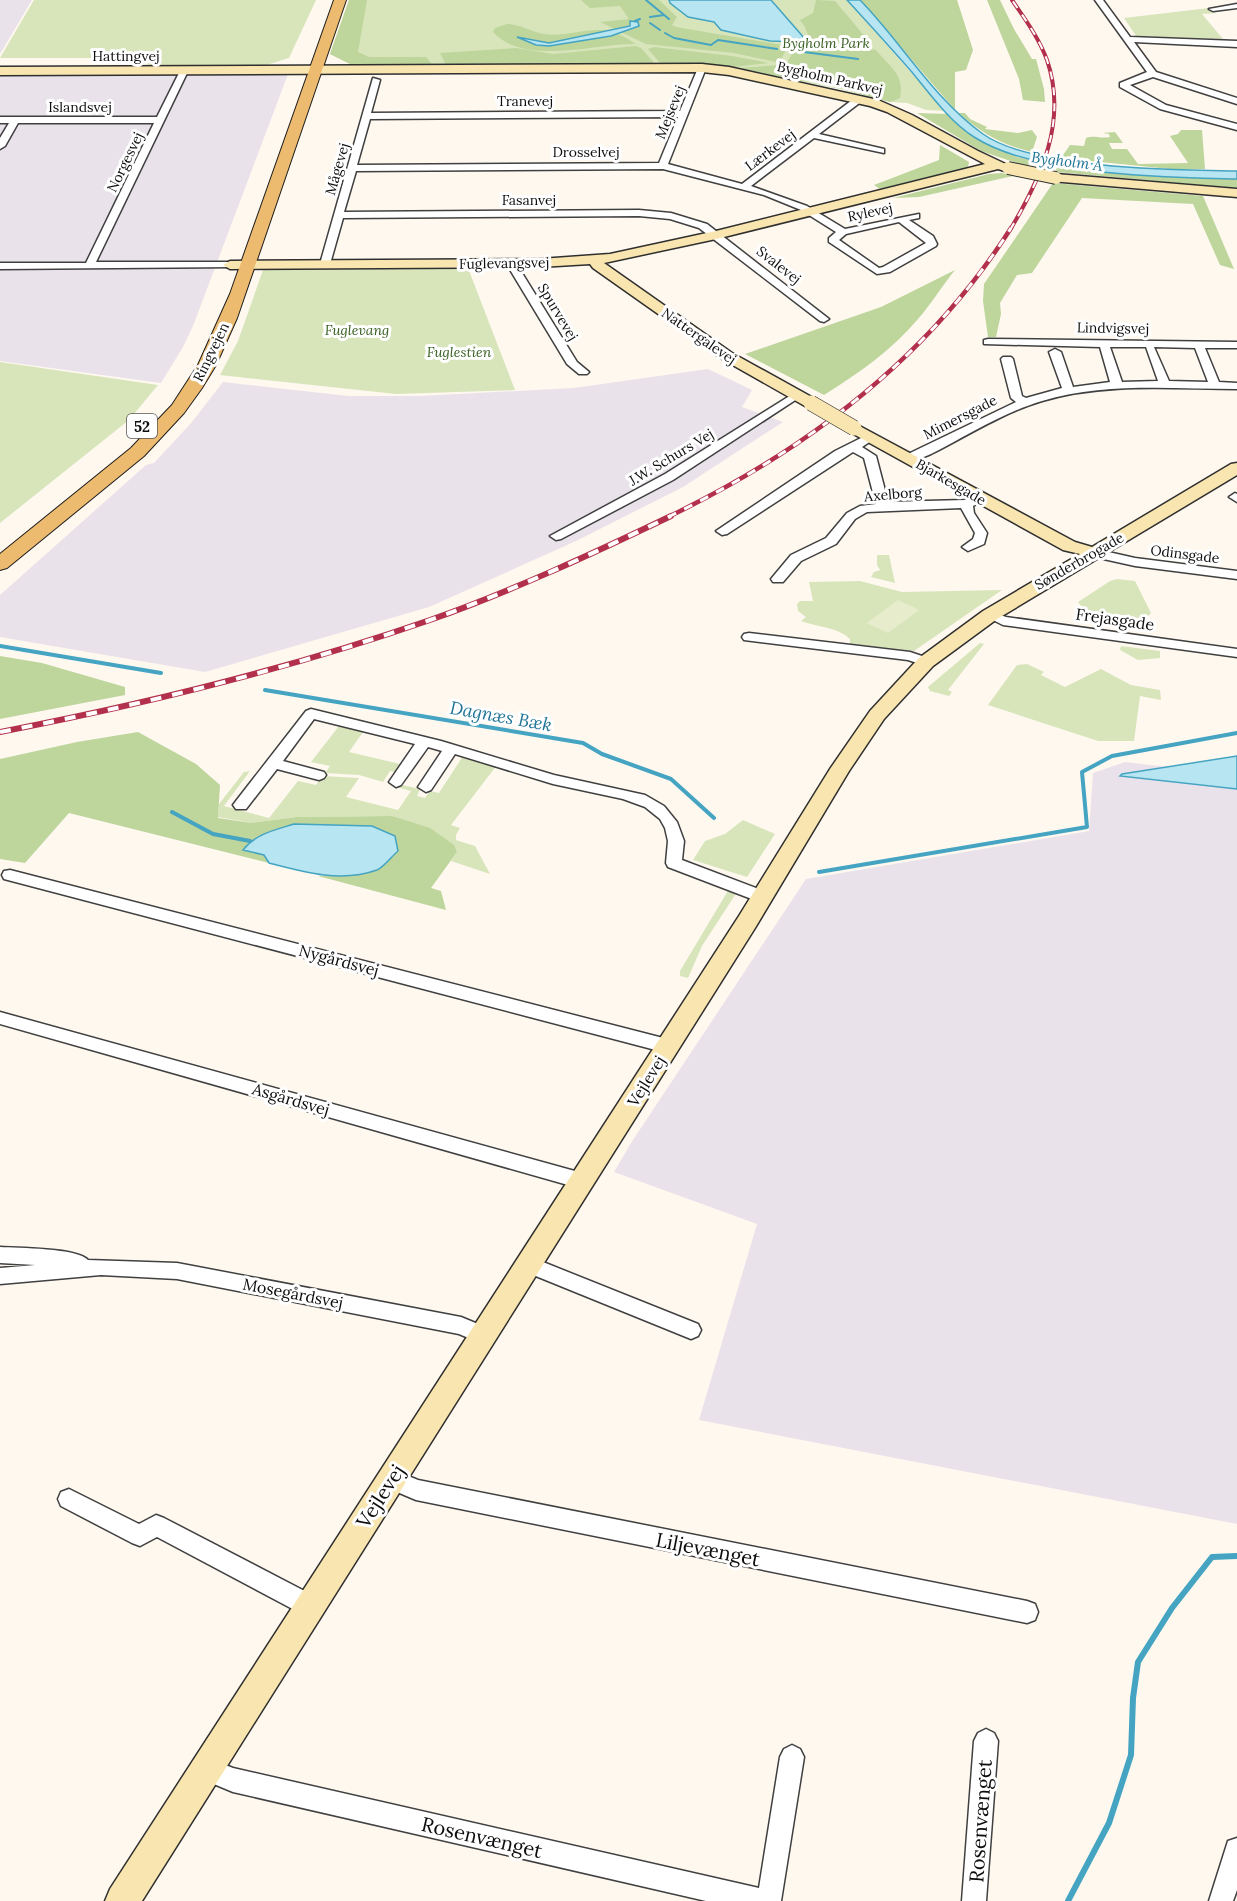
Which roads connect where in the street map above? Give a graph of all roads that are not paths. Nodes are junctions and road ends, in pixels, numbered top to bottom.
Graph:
1 (331, 0) edge
2 (340, 0) edge
3 (1099, 0) edge
4 (1237, 6) edge
5 (1213, 9) dead end
6 (313, 35) dead end
7 (1129, 39) junction
8 (1237, 44) edge
9 (306, 53) dead end
10 (702, 68) junction
11 (0, 71) edge
12 (184, 71) junction
13 (308, 71) junction
14 (1153, 74) junction
15 (376, 80) dead end
16 (859, 99) junction
17 (1237, 101) edge
18 (684, 114) junction
19 (366, 116) junction
20 (0, 120) edge
21 (15, 120) junction
22 (160, 120) junction
23 (1237, 127) edge
24 (812, 135) junction
25 (0, 146) edge
26 (881, 151) dead end
27 (663, 166) junction
28 (1002, 167) junction
29 (352, 168) junction
30 (744, 187) junction
31 (1237, 194) edge
32 (255, 198) dead end
33 (812, 212) junction
34 (338, 215) junction
35 (915, 216) dead end
36 (247, 218) dead end
37 (901, 219) junction
38 (843, 232) junction
39 (716, 235) junction
40 (241, 236) dead end
41 (595, 259) junction
42 (237, 261) junction
43 (514, 263) junction
44 (325, 264) junction
45 (0, 266) edge
46 (90, 266) junction
47 (824, 319) dead end
48 (988, 342) dead end
49 (1237, 345) edge
50 (1106, 348) dead end
51 (1150, 349) dead end
52 (1200, 349) dead end
53 (1055, 352) dead end
54 (1007, 359) dead end
55 (583, 372) dead end
56 (1117, 385) junction
57 (1165, 386) junction
58 (1215, 386) junction
59 (1237, 386) edge
60 (1070, 390) junction
61 (803, 399) junction
62 (1024, 402) junction
63 (871, 437) junction
64 (853, 447) junction
65 (910, 458) junction
66 (1237, 468) edge
67 (973, 502) junction
68 (883, 507) junction
69 (722, 531) dead end
70 (556, 536) dead end
71 (0, 545) edge
72 (968, 547) dead end
73 (1095, 554) junction
74 (0, 564) edge
75 (1237, 575) edge
76 (778, 579) dead end
77 (990, 615) junction
78 (749, 637) dead end
79 (1237, 653) edge
80 (926, 662) junction
81 (424, 741) junction
82 (451, 749) junction
83 (273, 763) junction
84 (319, 775) dead end
85 (396, 782) dead end
86 (426, 787) dead end
87 (241, 805) dead end
88 (795, 845) joint
89 (10, 875) dead end
90 (766, 892) junction
91 (0, 1018) edge
92 (667, 1046) junction
93 (582, 1180) junction
94 (0, 1255) edge
95 (528, 1264) junction
96 (101, 1267) junction
97 (0, 1276) edge
98 (692, 1330) dead end
99 (483, 1335) junction
100 (391, 1479) junction
101 (69, 1498) dead end
102 (310, 1606) junction
103 (1027, 1612) dead end
104 (986, 1741) dead end
105 (792, 1757) dead end
106 (205, 1769) junction
107 (1237, 1850) edge
108 (122, 1901) edge
109 (760, 1901) edge
110 (769, 1901) edge
111 (974, 1901) edge
112 (1221, 1901) edge

1 - 6 main road
2 - 13 main road, 52
3 - 7 street
4 - 5 street
7 - 8 street
7 - 14 street
9 - 13 main road, 52
10 - 13 street, Bygholm Parkvej
10 - 16 street, Bygholm Parkvej
10 - 18 street, Mejsevej
11 - 12 street, Hattingvej
12 - 13 street, Hattingvej
12 - 22 street, Norgesvej
13 - 32 main road, 52
13 - 42 main road, Ringvejen / 52
14 - 17 street
14 - 23 street
15 - 19 street, Mågevej
16 - 24 street, Lærkevej
16 - 28 street, Bygholm Parkvej
18 - 19 street, Tranevej
18 - 27 street, Mejsevej
19 - 29 street, Mågevej
20 - 21 street, Islandsvej
21 - 22 street, Islandsvej
21 - 25 street
22 - 46 street, Norgesvej
24 - 26 street, Lærkevej
24 - 30 street, Lærkevej
27 - 29 street, Drosselvej
27 - 30 street, Drosselvej
28 - 31 street, Bygholm Parkvej, bridge
28 - 33 street, Fuglevangsvej
29 - 34 street, Mågevej
30 - 33 street, Drosselvej
33 - 38 street, Rylevej
33 - 39 street, Fuglevangsvej
34 - 39 street, Fasanvej
34 - 44 street, Mågevej
35 - 37 street, Rylevej
36 - 40 main road
37 - 38 street, Rylevej
37 - 38 street, Rylevej
39 - 41 street, Fuglevangsvej
39 - 47 street, Svalevej
41 - 43 street, Fuglevangsvej
41 - 61 street, Nattergalevej
42 - 44 street, Fuglevangsvej
42 - 46 street, Fuglevangsvej
42 - 71 main road, Ringvejen / 52
42 - 74 main road, Ringvejen / 52
43 - 44 street, Fuglevangsvej
43 - 55 street, Spurvevej
45 - 46 street, Fuglevangsvej
48 - 49 street, Lindvigsvej
50 - 56 street
51 - 57 street
52 - 58 street
53 - 60 street
54 - 62 street, Mimersgade
56 - 57 street, Mimersgade
56 - 60 street, Mimersgade
57 - 58 street, Mimersgade
58 - 59 street, Mimersgade
60 - 62 street, Mimersgade
61 - 63 street, Bjarkesgade, bridge
61 - 70 street, J.W. Schurs Vej
62 - 65 street, Mimersgade
63 - 64 street
63 - 65 street, Bjarkesgade
64 - 68 street
64 - 69 street
65 - 67 street, Bjarkesgade
66 - 73 street, Sønderbrogade
67 - 68 street, Axelborg
67 - 72 street
67 - 73 street, Bjarkesgade
68 - 76 street, Axelborg
73 - 75 street, Odinsgade
73 - 77 street, Sønderbrogade
77 - 79 street, Frejasgade
77 - 80 street, Sønderbrogade
78 - 80 street
80 - 88 street, Sønderbrogade
81 - 82 street
81 - 83 street
81 - 85 street
82 - 86 street
82 - 90 street
83 - 84 street
83 - 87 street
88 - 90 street, Vejlevej
89 - 92 street, Nygårdsvej
90 - 92 street, Vejlevej
91 - 93 street, Asgårdsvej
92 - 93 street, Vejlevej
93 - 95 street, Vejlevej
94 - 96 street, Mosegårdsvej
95 - 98 street
95 - 99 street, Vejlevej
96 - 97 street, Mosegårdsvej
96 - 99 street, Mosegårdsvej
99 - 100 street, Vejlevej
100 - 102 street, Vejlevej
100 - 103 street, Liljevænget
101 - 102 street
102 - 106 street, Vejlevej
104 - 111 street, Rosenvænget
105 - 110 street
106 - 108 street, Vejlevej
106 - 109 street, Rosenvænget
107 - 112 street

